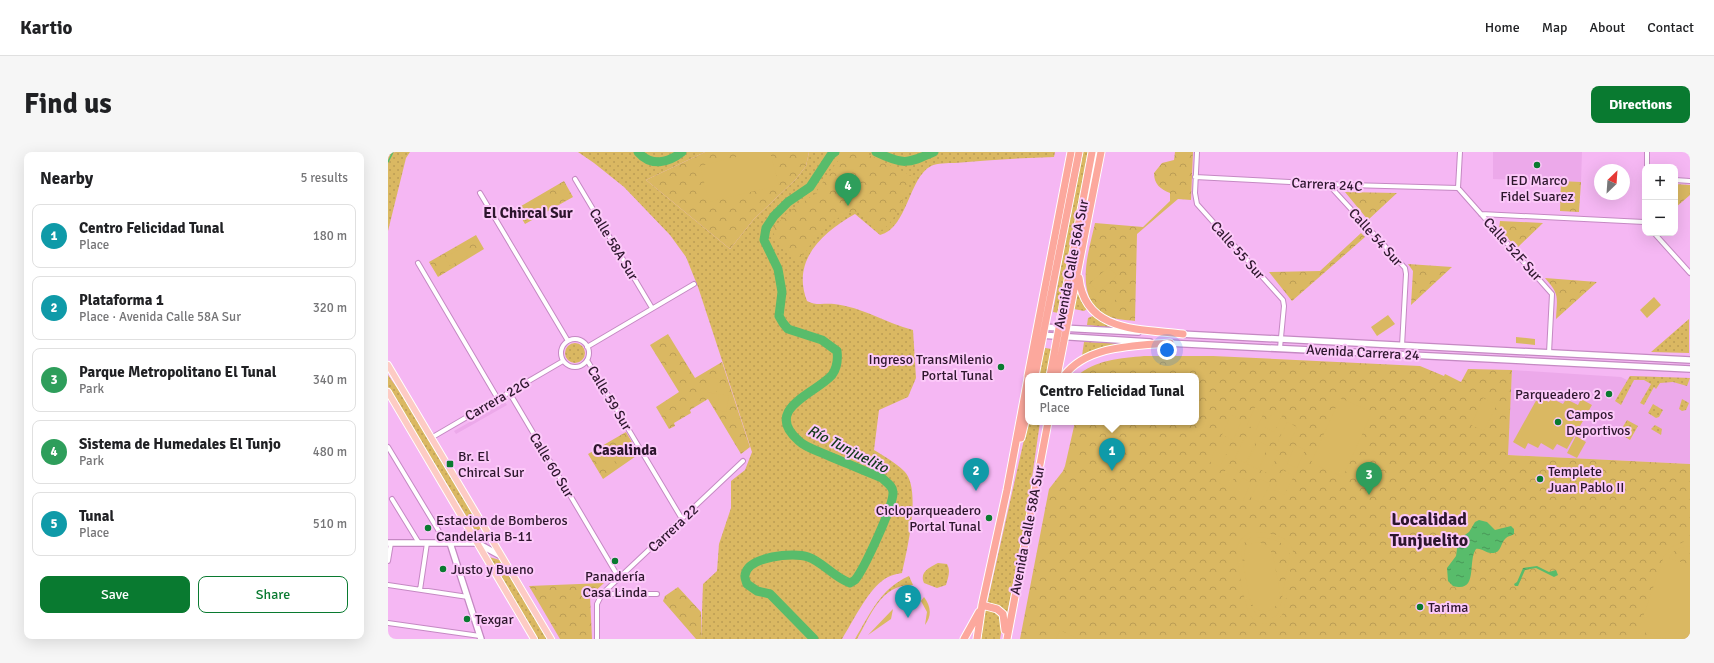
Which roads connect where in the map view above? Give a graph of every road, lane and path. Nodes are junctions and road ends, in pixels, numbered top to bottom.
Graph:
1 (1071, 152) edge
2 (1079, 152) edge
3 (1092, 152) edge
4 (1101, 152) edge
5 (1196, 152) edge
6 (1460, 152) edge
7 (1647, 152) edge
8 (1647, 164) edge
9 (1195, 177) junction
10 (575, 179) dead end
11 (1678, 180) edge
12 (1690, 181) edge
13 (1328, 184) junction
14 (1458, 188) junction
15 (1064, 192) junction
16 (480, 193) dead end
17 (1068, 214) junction
18 (1481, 214) junction
19 (1642, 223) edge
20 (1657, 236) edge
21 (418, 263) dead end
22 (1079, 268) junction
23 (1690, 273) edge
24 (694, 284) dead end
25 (652, 308) junction
26 (1042, 326) junction
27 (1058, 328) junction
28 (1067, 328) junction
29 (1183, 334) junction
30 (1040, 335) junction
31 (1057, 336) junction
32 (1065, 337) junction
33 (1281, 339) junction
34 (568, 341) junction
35 (1170, 343) junction
36 (1402, 346) junction
37 (587, 347) junction
38 (1280, 348) junction
39 (1549, 353) junction
40 (587, 360) junction
41 (1690, 360) edge
42 (563, 361) junction
43 (388, 365) edge
44 (1690, 369) edge
45 (1029, 373) edge
46 (1035, 373) edge
47 (1051, 373) edge
48 (1058, 373) edge
49 (1067, 373) edge
50 (388, 392) edge
51 (509, 392) junction
52 (1025, 394) edge
53 (498, 399) junction
54 (1025, 420) edge
55 (1044, 425) edge
56 (1047, 425) edge
57 (431, 438) junction
58 (388, 447) edge
59 (1042, 447) junction
60 (743, 462) dead end
61 (1011, 473) junction
62 (392, 499) dead end
63 (682, 519) junction
64 (489, 534) junction
65 (389, 543) edge
66 (419, 543) junction
67 (427, 543) junction
68 (448, 543) junction
69 (477, 543) junction
70 (502, 557) junction
71 (388, 561) edge
72 (619, 578) junction
73 (388, 585) edge
74 (420, 590) junction
75 (602, 594) junction
76 (657, 594) dead end
77 (468, 597) junction
78 (982, 605) junction
79 (388, 623) edge
80 (480, 638) edge
81 (534, 639) edge
82 (551, 639) edge
83 (597, 639) edge
84 (964, 639) edge
85 (977, 639) edge
86 (1006, 639) edge

1 - 15 highway, Avenida Calle 56A Sur
2 - 17 highway, Avenida Calle 56A Sur
3 - 27 highway, Avenida Calle 56A Sur
4 - 22 highway, Avenida Calle 56A Sur
5 - 9 street, Calle 55 Sur
6 - 14 street
7 - 8 street
9 - 13 street, Carrera 24C
9 - 33 street, Calle 55 Sur
10 - 25 street, Calle 58A Sur
11 - 12 street
13 - 14 street, Carrera 24C
13 - 36 street, Calle 54 Sur
14 - 18 street, Calle 52F Sur
15 - 17 highway
15 - 26 highway, Avenida Calle 56A Sur
16 - 34 street
17 - 26 highway, Avenida Calle 56A Sur
18 - 19 street
18 - 39 street, Calle 52F Sur
20 - 23 street
21 - 53 street
22 - 28 highway, Avenida Calle 56A Sur
22 - 29 highway
24 - 25 street
25 - 37 street
26 - 27 main road, Avenida Carrera 24
26 - 30 highway, Avenida Calle 58A Sur
27 - 28 main road, Avenida Carrera 24
27 - 31 highway, Avenida Calle 56A Sur
28 - 29 main road, Avenida Carrera 24
28 - 32 highway
29 - 33 main road, Avenida Carrera 24
30 - 31 main road, Avenida Carrera 24
30 - 45 highway, Avenida Calle 58A Sur
30 - 46 highway, Avenida Calle 58A Sur
31 - 32 main road, Avenida Carrera 24
31 - 47 highway, Avenida Calle 56A Sur
32 - 35 main road, Avenida Carrera 24
32 - 48 highway
33 - 36 main road, Avenida Carrera 24
33 - 38 street, Calle 55 Sur
34 - 37 street
34 - 42 street
35 - 38 main road, Avenida Carrera 24
35 - 49 highway
36 - 39 main road, Avenida Carrera 24
37 - 40 street
38 - 44 main road, Avenida Carrera 24
39 - 41 main road, Avenida Carrera 24
40 - 42 street
40 - 63 street, Calle 59 Sur
42 - 51 street, Carrera 22G
43 - 57 main road
50 - 69 main road
51 - 53 street, Carrera 22G
51 - 72 street, Calle 60 Sur
52 - 61 highway, Avenida Calle 58A Sur
53 - 57 street, Carrera 22G
54 - 61 highway, Avenida Calle 58A Sur
55 - 59 highway
56 - 59 highway, Avenida Calle 58A Sur
57 - 64 main road
58 - 68 street
59 - 86 highway, Avenida Calle 58A Sur
60 - 63 street, Carrera 22
61 - 78 highway, Avenida Calle 58A Sur
62 - 66 street
63 - 72 street, Carrera 22
64 - 69 main road
64 - 70 main road
65 - 66 main road
65 - 71 street
66 - 67 main road
67 - 68 main road
67 - 74 street
68 - 69 main road
68 - 77 main road
69 - 70 main road
69 - 81 main road
70 - 82 main road
72 - 75 street, Carrera 22
73 - 74 street
74 - 77 street
75 - 76 street
75 - 83 street
77 - 80 main road
78 - 84 highway
78 - 85 highway, Avenida Calle 58A Sur
78 - 86 highway
79 - 80 street

